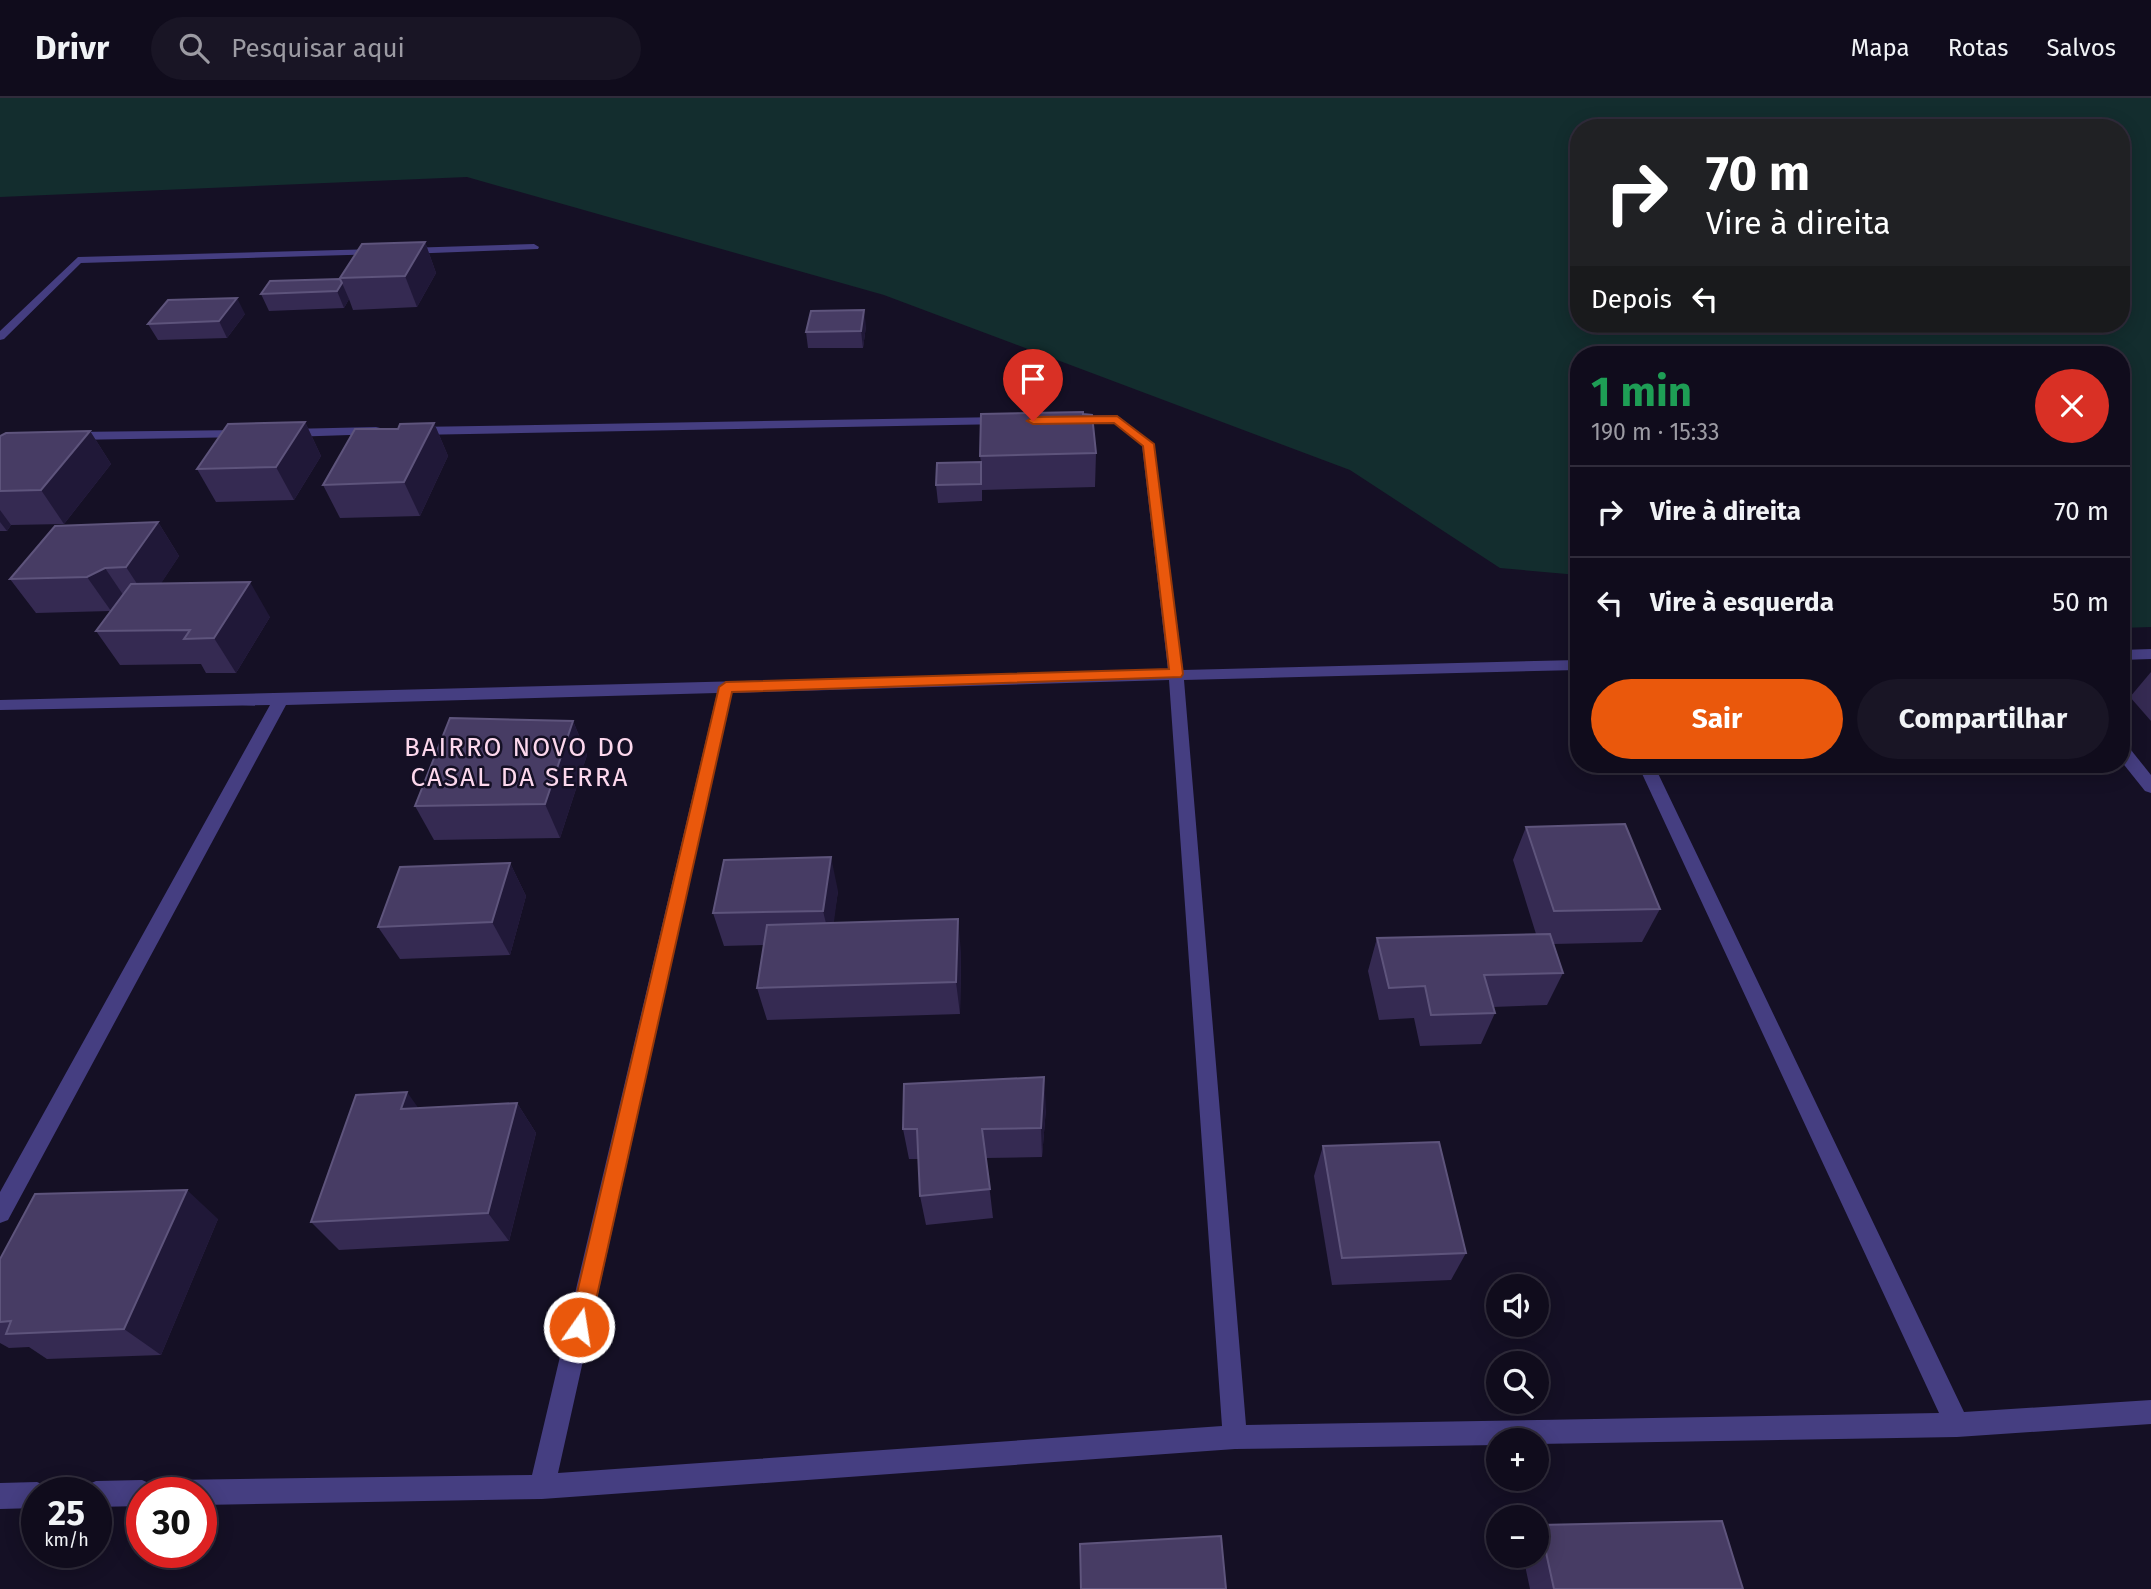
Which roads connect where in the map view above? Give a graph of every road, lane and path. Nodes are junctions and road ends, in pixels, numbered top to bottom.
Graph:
1 (534, 247) dead end
2 (0, 337) edge
3 (1019, 421) edge
4 (1047, 421) edge
5 (56, 437) edge
6 (2151, 654) edge
7 (2130, 655) edge
8 (1570, 665) edge
9 (1176, 674) junction
10 (726, 687) junction
11 (280, 701) junction
12 (0, 705) edge
13 (2130, 760) edge
14 (1650, 773) edge
15 (2151, 787) edge
16 (0, 1213) edge
17 (2151, 1412) edge
18 (1957, 1425) junction
19 (1235, 1437) junction
20 (542, 1487) junction
21 (217, 1492) edge
22 (21, 1495) edge
23 (0, 1496) edge

1 - 2 street
3 - 5 street
4 - 9 street
6 - 7 street
8 - 9 street
9 - 10 street
9 - 19 street
10 - 11 street
10 - 20 street
11 - 12 street
11 - 16 street
13 - 15 street
14 - 18 street
17 - 18 street
18 - 19 street
19 - 20 street
20 - 21 street
22 - 23 street

